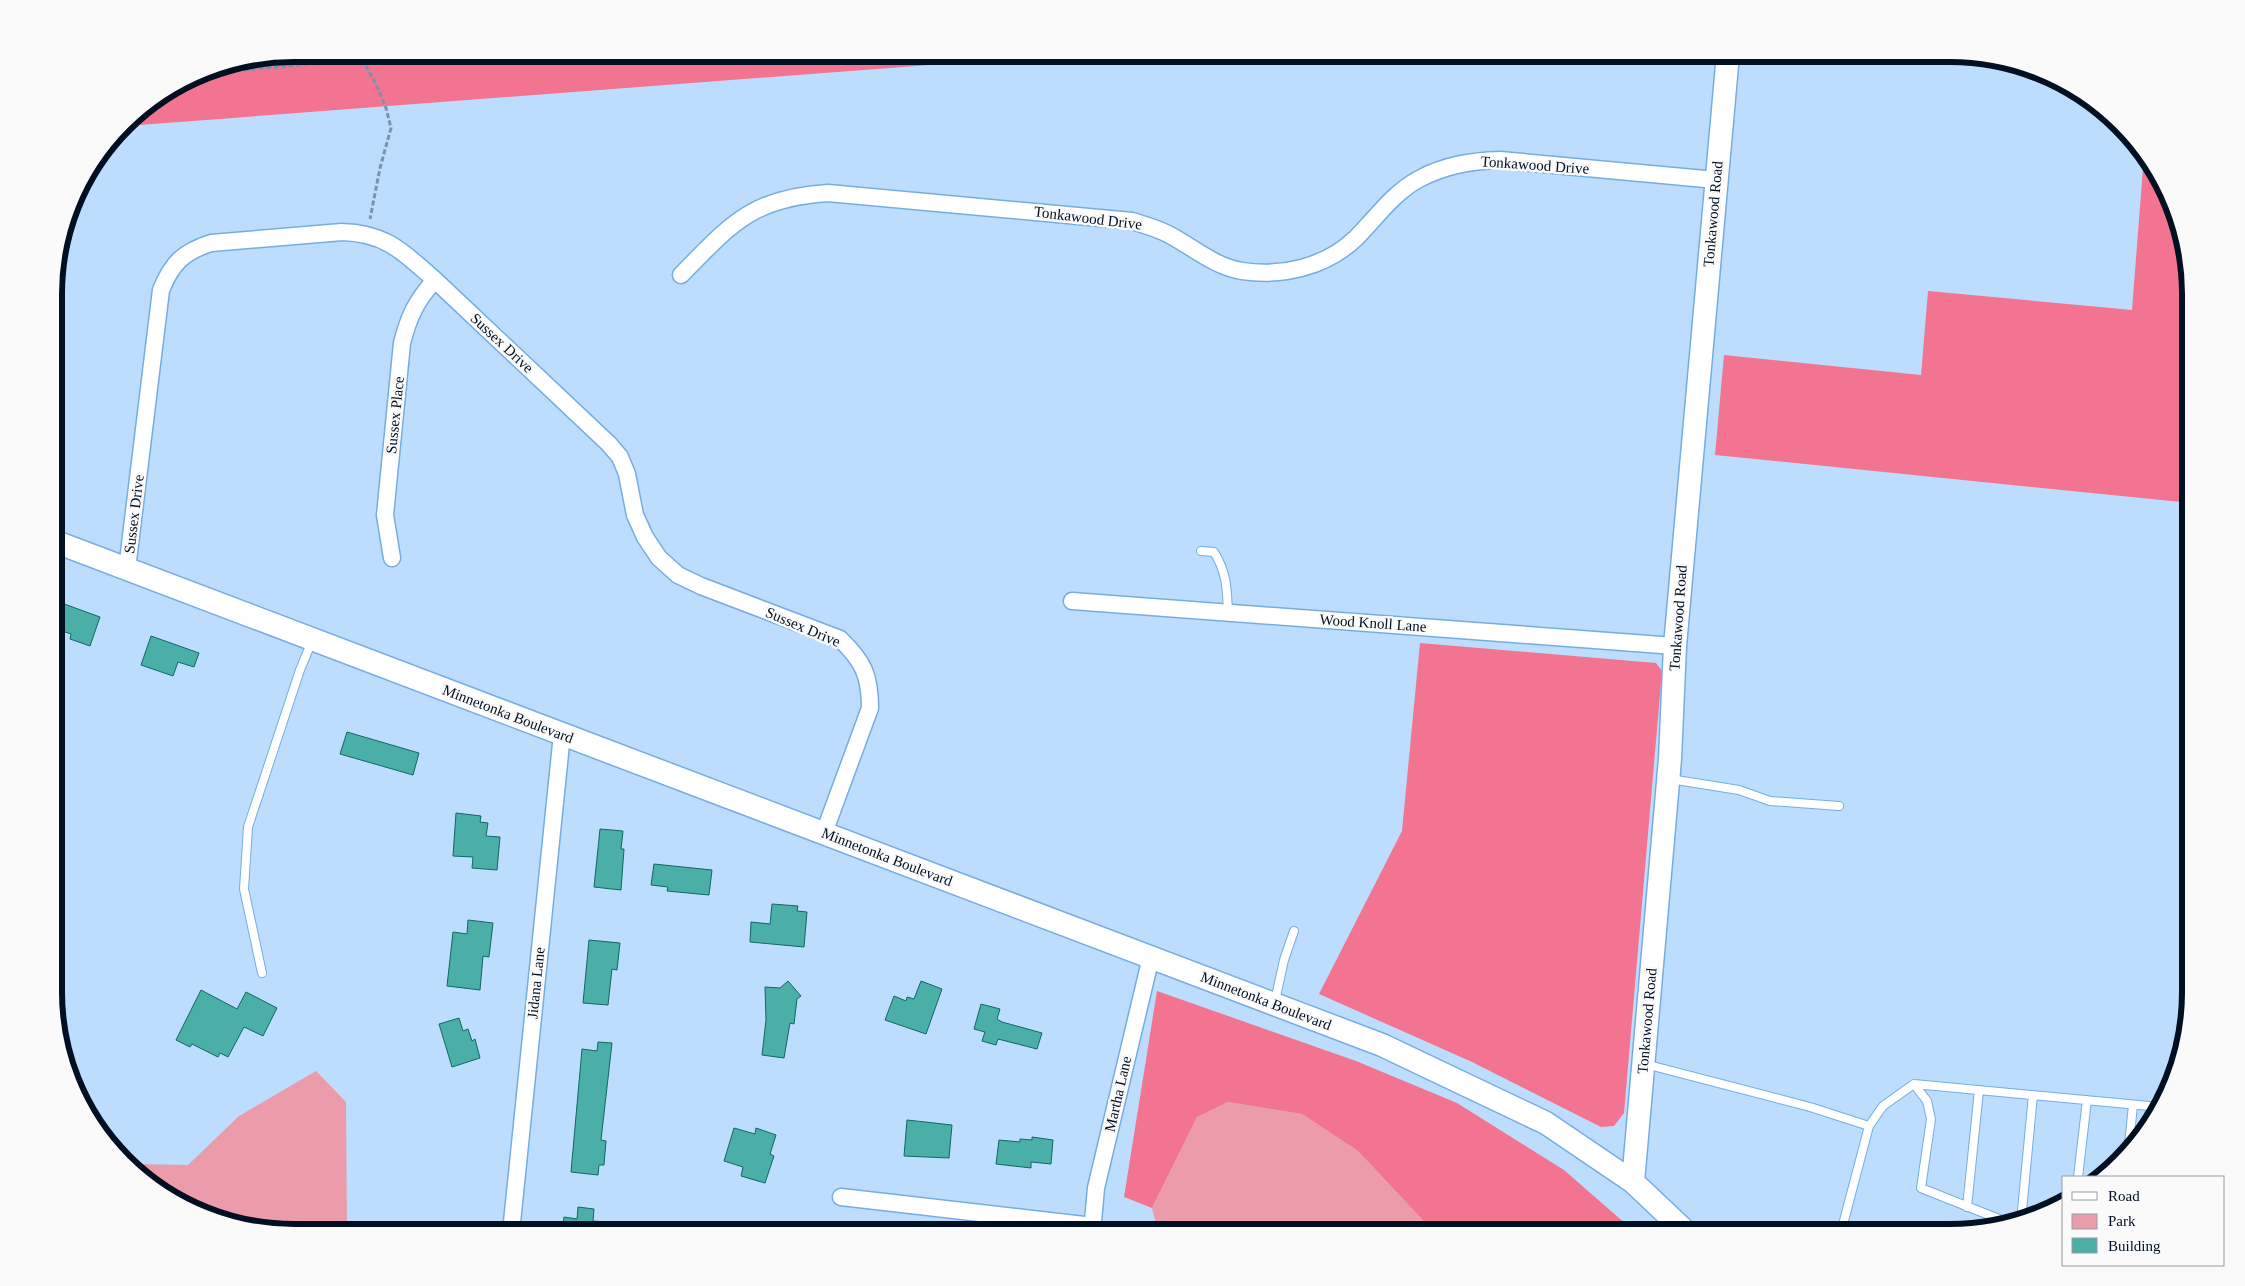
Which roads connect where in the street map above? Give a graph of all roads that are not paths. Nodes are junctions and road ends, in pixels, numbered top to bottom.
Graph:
1 (1727, 62) edge
2 (1716, 180) junction
3 (681, 275) dead end
4 (435, 280) junction
5 (62, 544) edge
6 (1201, 551) dead end
7 (392, 558) dead end
8 (127, 569) junction
9 (1072, 601) dead end
10 (1228, 612) junction
11 (313, 640) junction
12 (1675, 646) junction
13 (562, 734) junction
14 (1668, 778) junction
15 (1839, 806) dead end
16 (824, 833) junction
17 (1294, 930) dead end
18 (1151, 957) junction
19 (262, 973) dead end
20 (1274, 1004) junction
21 (1643, 1063) junction
22 (1914, 1084) junction
23 (1979, 1090) junction
24 (2033, 1095) junction
25 (2087, 1100) junction
26 (2133, 1104) junction
27 (2152, 1106) edge
28 (1869, 1126) junction
29 (2129, 1139) edge
30 (2078, 1176) edge
31 (1633, 1182) junction
32 (841, 1197) dead end
33 (1967, 1207) junction
34 (2022, 1212) edge
35 (1998, 1219) edge
36 (511, 1224) edge
37 (1053, 1224) edge
38 (1092, 1224) edge
39 (1678, 1224) edge
40 (1843, 1224) edge

1 - 2 main road, Tonkawood Road
2 - 3 street, Tonkawood Drive
2 - 12 main road, Tonkawood Road
4 - 7 street, Sussex Place
4 - 8 street, Sussex Drive
4 - 16 street, Sussex Drive
5 - 8 main road, Minnetonka Boulevard
6 - 10 lane
8 - 11 main road, Minnetonka Boulevard
9 - 10 street, Wood Knoll Lane
10 - 12 street, Wood Knoll Lane
11 - 13 main road, Minnetonka Boulevard
11 - 19 lane
12 - 14 main road, Tonkawood Road
13 - 16 main road, Minnetonka Boulevard
13 - 36 street, Jidana Lane
14 - 15 lane
14 - 21 main road, Tonkawood Road
16 - 18 main road, Minnetonka Boulevard
17 - 20 lane
18 - 20 main road, Minnetonka Boulevard
18 - 38 street, Martha Lane
20 - 31 main road, Minnetonka Boulevard
21 - 28 lane
21 - 31 main road, Tonkawood Road
22 - 23 lane
22 - 28 lane
22 - 33 lane
23 - 24 lane
23 - 33 lane
24 - 25 lane
24 - 34 lane
25 - 26 lane
25 - 30 lane
26 - 27 lane
26 - 29 lane
28 - 40 lane
31 - 39 main road, Minnetonka Boulevard
32 - 37 street
33 - 35 lane

